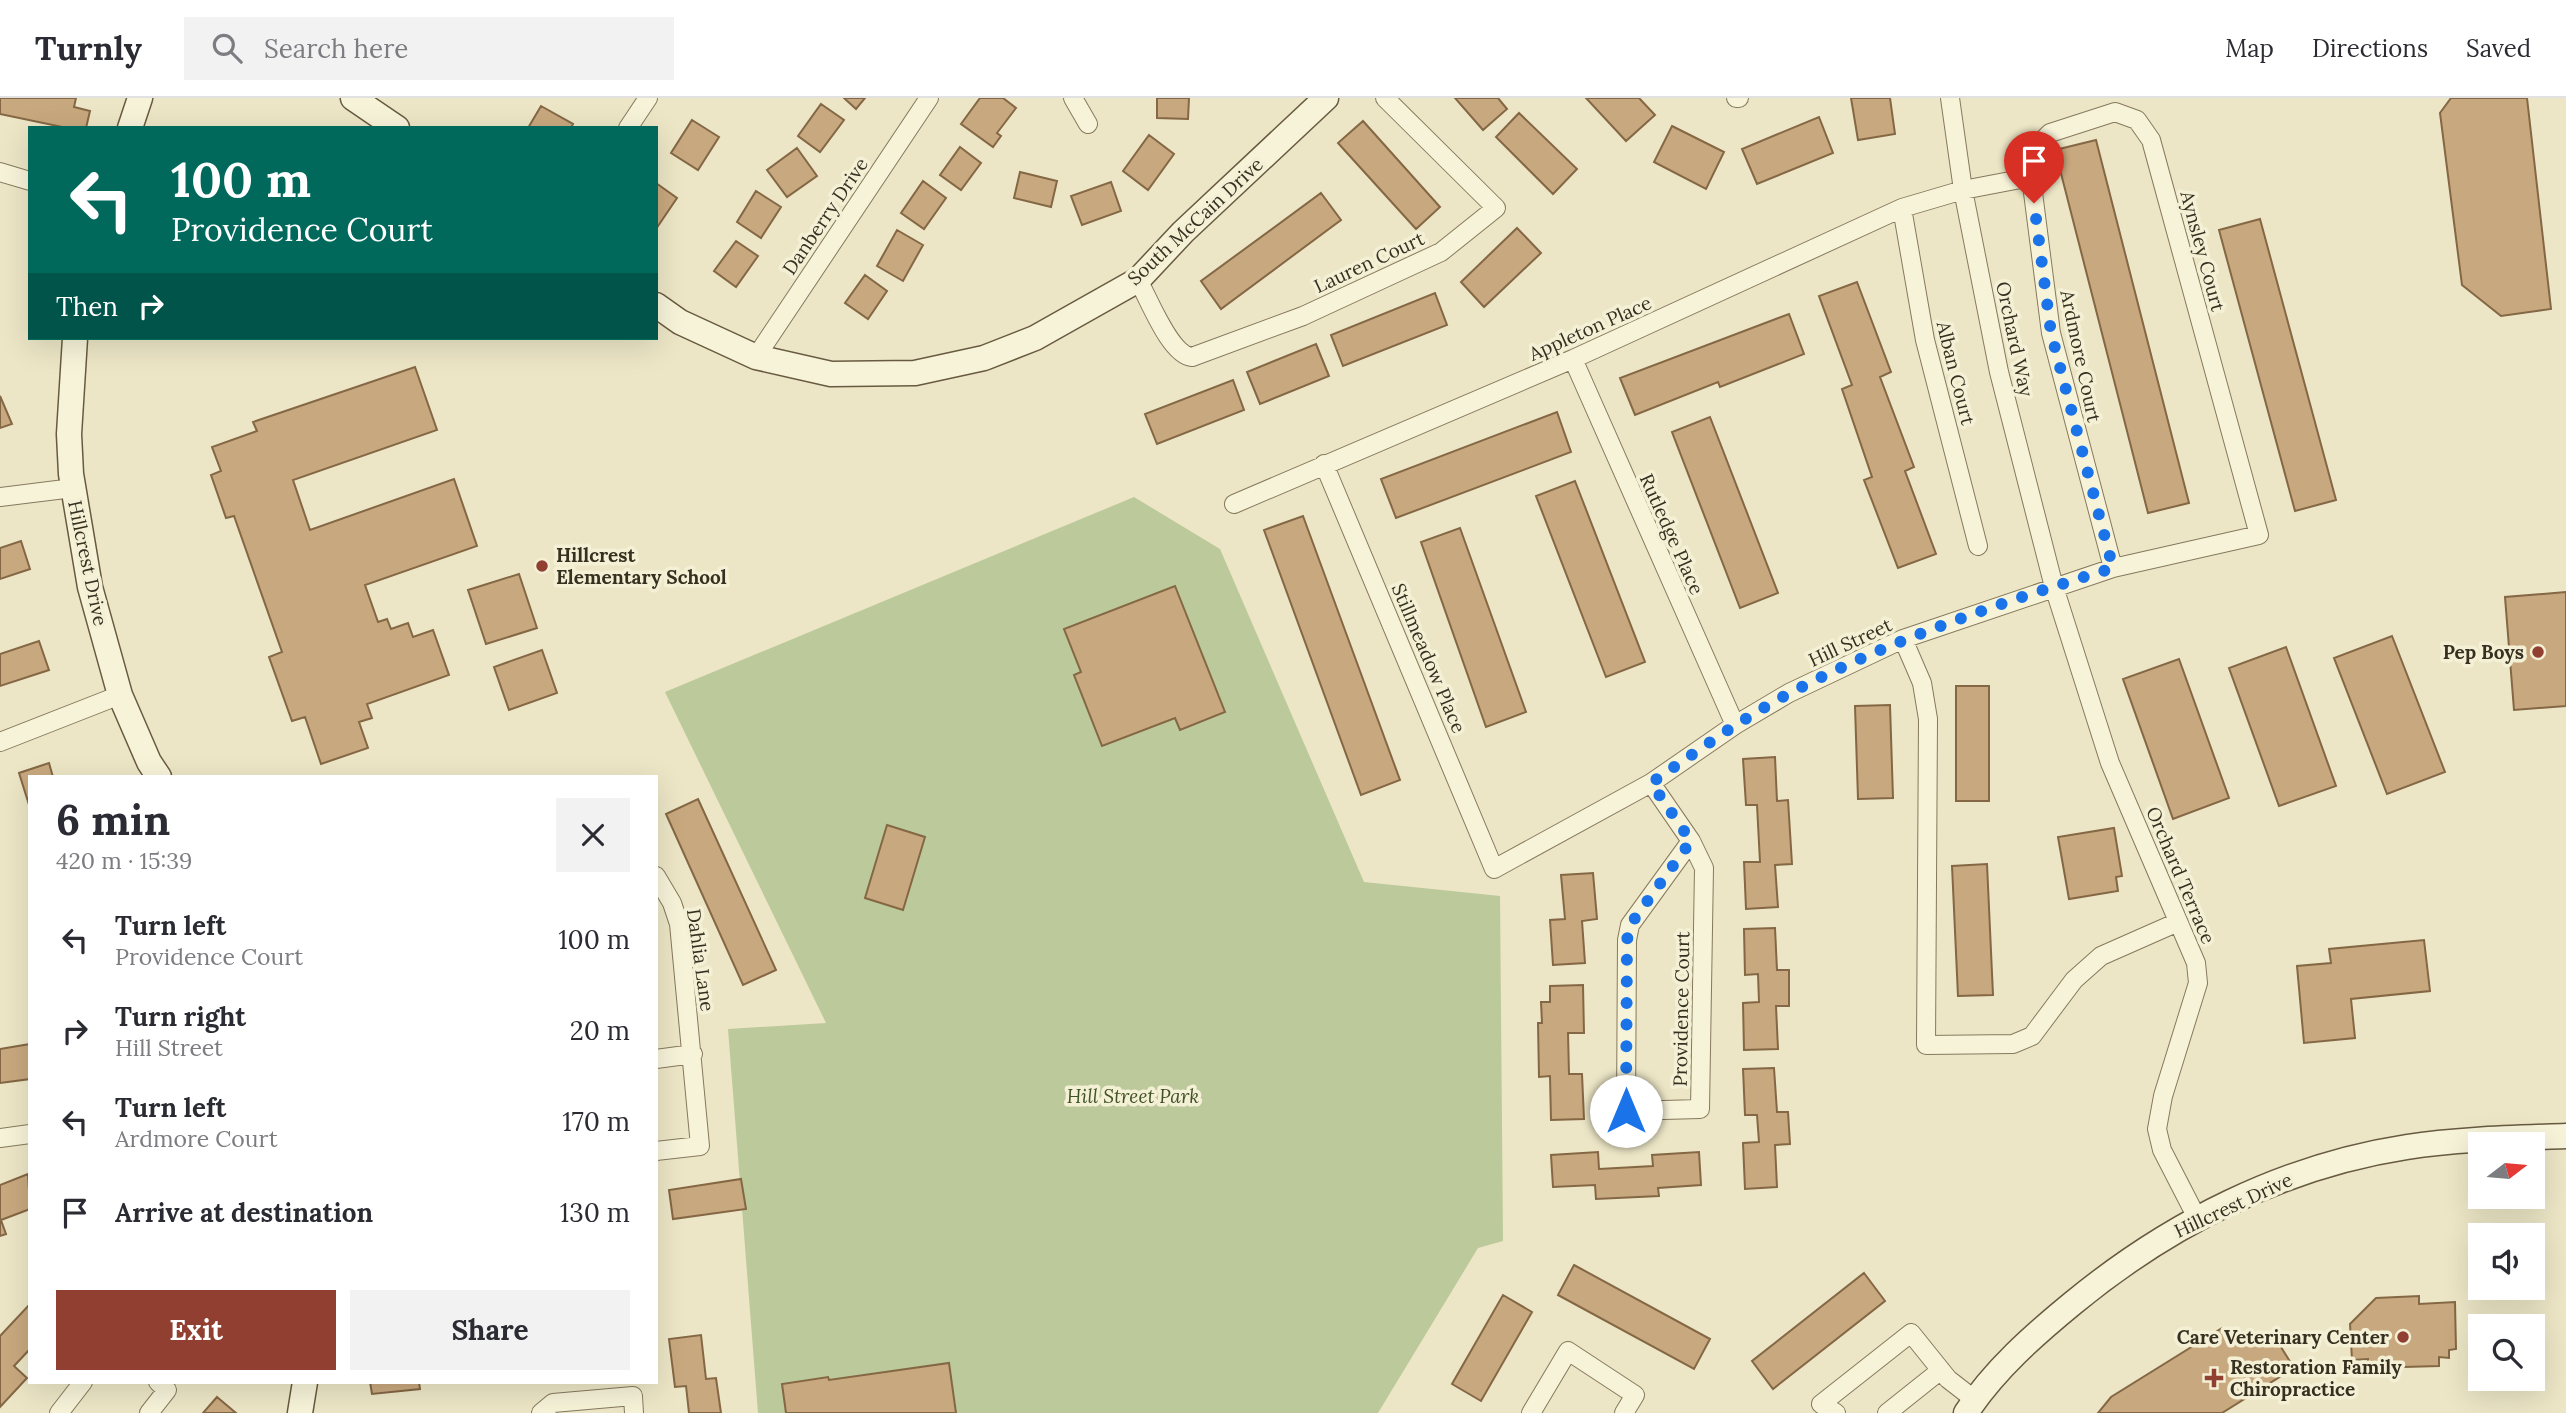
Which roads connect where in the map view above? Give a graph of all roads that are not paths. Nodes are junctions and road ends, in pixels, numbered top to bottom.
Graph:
1 (140, 98) edge
2 (353, 98) edge
3 (648, 98) edge
4 (929, 98) edge
5 (1073, 98) edge
6 (1325, 98) edge
7 (1385, 98) edge
8 (1950, 98) edge
9 (1088, 124) dead end
10 (131, 126) edge
11 (394, 126) edge
12 (629, 126) edge
13 (0, 172) edge
14 (2031, 177) junction
15 (28, 180) edge
16 (1963, 190) junction
17 (1902, 208) junction
18 (1138, 280) junction
19 (658, 306) edge
20 (75, 340) edge
21 (756, 357) junction
22 (1573, 359) junction
23 (1324, 464) junction
24 (73, 488) junction
25 (0, 497) edge
26 (1234, 504) dead end
27 (2259, 534) joint
28 (1978, 546) dead end
29 (2113, 568) junction
30 (2054, 587) junction
31 (1903, 639) junction
32 (120, 695) junction
33 (1735, 725) junction
34 (0, 741) edge
35 (158, 775) edge
36 (1651, 783) junction
37 (1691, 841) junction
38 (1494, 869) joint
39 (658, 879) edge
40 (2178, 922) junction
41 (692, 1054) junction
42 (658, 1059) edge
43 (28, 1134) edge
44 (2566, 1136) edge
45 (0, 1138) edge
46 (658, 1151) edge
47 (2197, 1218) junction
48 (1941, 1370) junction
49 (81, 1384) edge
50 (160, 1384) edge
51 (305, 1384) edge
52 (1971, 1406) edge
53 (59, 1413) edge
54 (149, 1413) edge
55 (300, 1413) edge
56 (541, 1413) edge
57 (634, 1413) edge
58 (1531, 1413) edge
59 (1624, 1413) edge
60 (1836, 1413) edge
61 (1887, 1413) edge

1 - 10 street
2 - 11 street
3 - 12 street
4 - 21 street, Danberry Drive
5 - 9 street
6 - 18 street, South McCain Drive
7 - 18 street, Lauren Court
8 - 16 street, Orchard Way
13 - 15 street
14 - 16 street
14 - 27 street, Aynsley Court
14 - 29 street, Ardmore Court
16 - 17 street, Appleton Place
16 - 30 street, Orchard Way
17 - 22 street, Appleton Place
17 - 28 street, Alban Court
18 - 21 street, South McCain Drive
19 - 21 street, South McCain Drive
20 - 24 street, Hillcrest Drive
22 - 23 street, Appleton Place
22 - 33 street, Rutledge Place
23 - 26 street, Appleton Place
23 - 38 street, Stillmeadow Place
24 - 25 street
24 - 32 street, Hillcrest Drive
27 - 29 street, Hill Street
29 - 30 street, Hill Street
30 - 31 street, Hill Street
30 - 40 street, Orchard Terrace
31 - 33 street, Hill Street
31 - 40 street
32 - 34 street
32 - 35 street, Hillcrest Drive
33 - 36 street, Hill Street
36 - 37 street, Providence Court
36 - 38 street, Hill Street
37 - 37 street, Providence Court
39 - 41 street, Dahlia Lane
40 - 47 street, Orchard Terrace
41 - 42 street
41 - 46 street, Dahlia Lane
43 - 45 street
44 - 47 street, Hillcrest Drive
47 - 52 street, Hillcrest Drive
48 - 52 street
48 - 60 street
48 - 61 street
49 - 53 street
50 - 54 street
51 - 55 street
56 - 57 street
58 - 59 street

